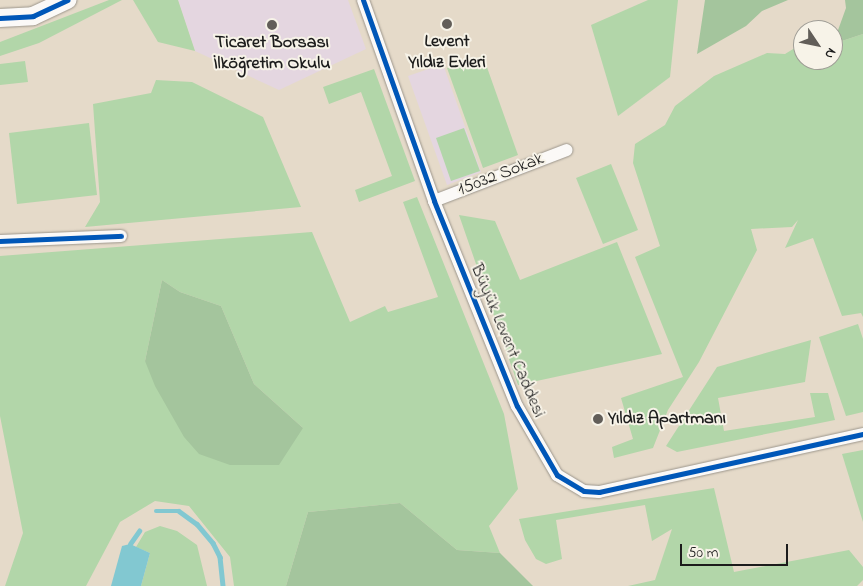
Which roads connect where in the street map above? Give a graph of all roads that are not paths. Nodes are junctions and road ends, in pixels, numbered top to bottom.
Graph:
1 (68, 0) edge
2 (363, 0) edge
3 (0, 18) edge
4 (567, 150) dead end
5 (434, 201) junction
6 (121, 236) dead end
7 (0, 241) edge
8 (863, 434) edge

1 - 3 street
2 - 5 street, Büyük Levent Caddesi
4 - 5 street, 15032 Sokak
5 - 8 street, Büyük Levent Caddesi
6 - 7 street

